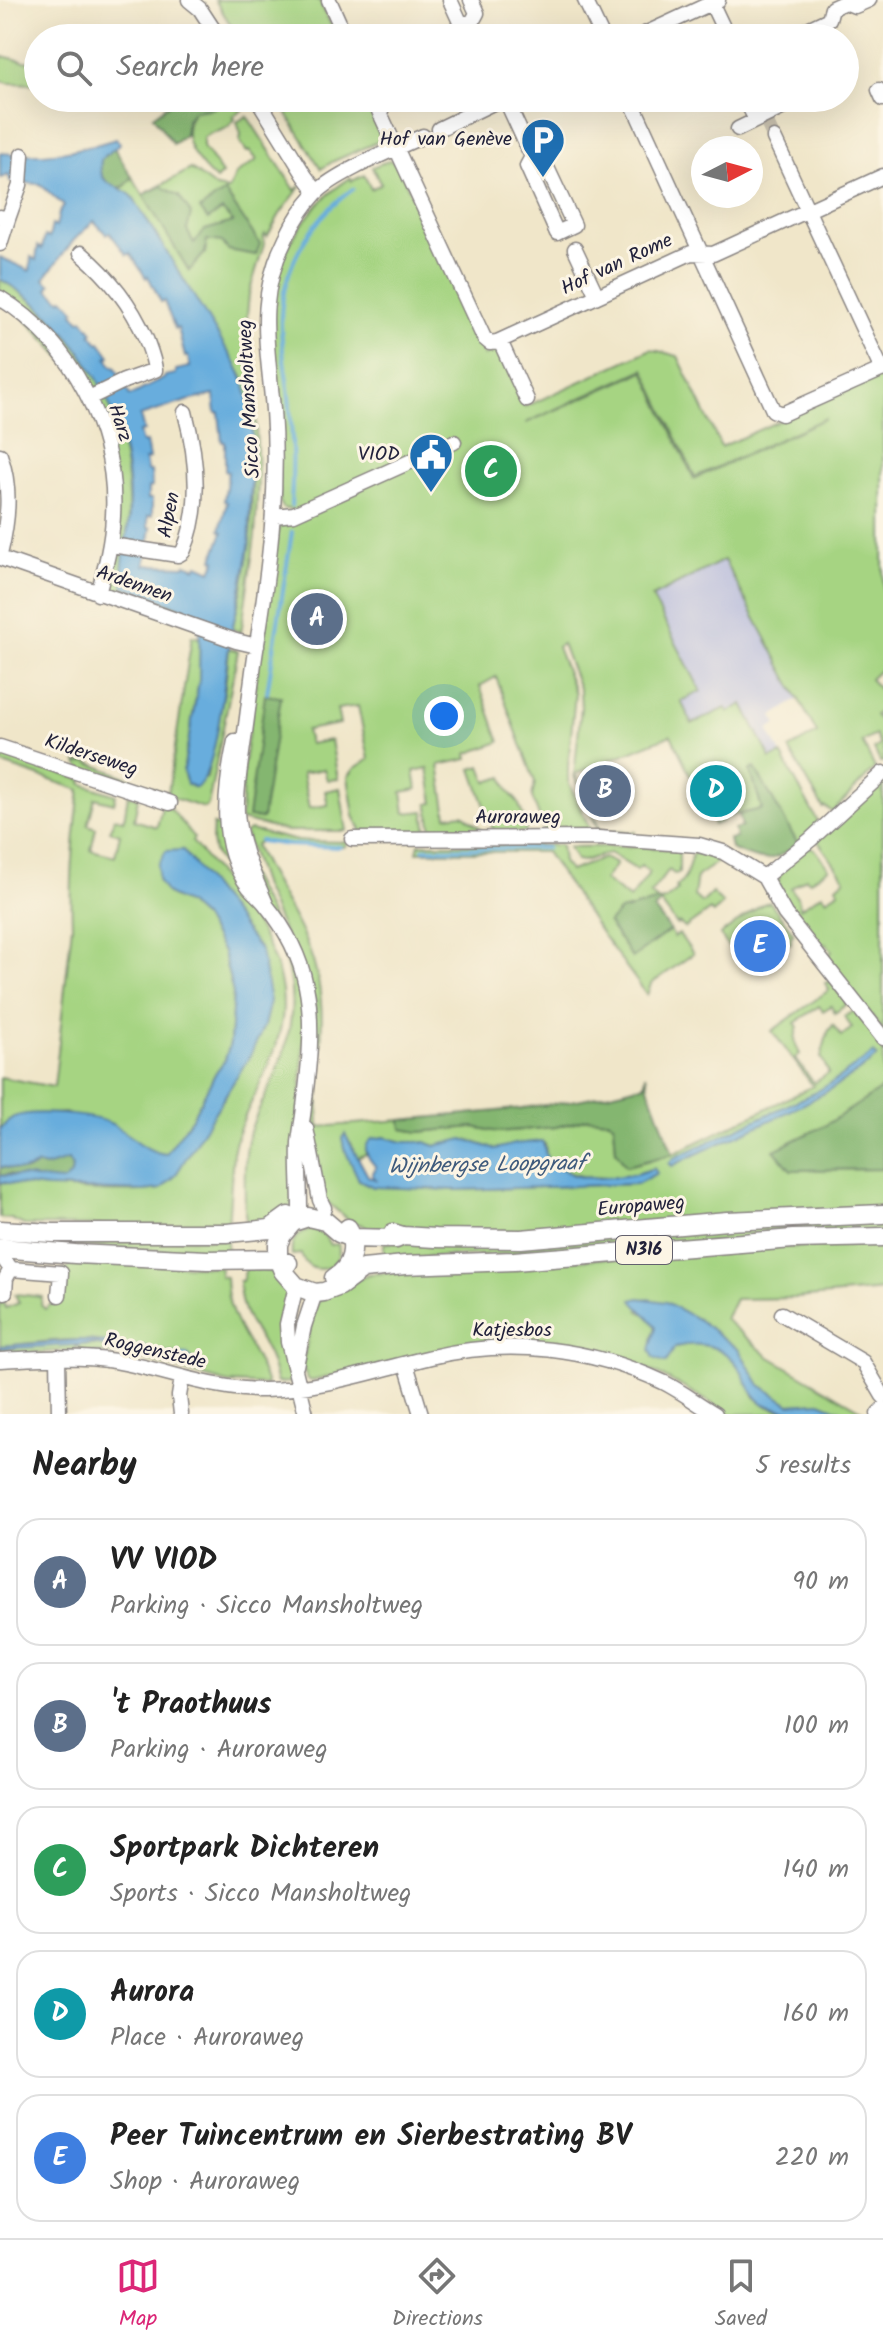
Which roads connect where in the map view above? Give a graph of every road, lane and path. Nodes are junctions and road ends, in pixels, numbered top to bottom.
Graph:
1 (189, 0) edge
2 (329, 0) edge
3 (450, 0) edge
4 (471, 0) edge
5 (585, 0) edge
6 (869, 0) edge
7 (713, 1) edge
8 (837, 2) edge
9 (210, 24) edge
10 (340, 24) edge
11 (463, 24) edge
12 (475, 24) edge
13 (596, 24) edge
14 (665, 24) edge
15 (722, 24) edge
16 (818, 24) edge
17 (266, 112) edge
18 (379, 112) edge
19 (475, 112) edge
20 (511, 112) edge
21 (636, 112) edge
22 (759, 112) edge
23 (765, 112) edge
24 (776, 112) edge
25 (765, 118) junction
26 (439, 129) dead end
27 (738, 129) dead end
28 (423, 136) dead end
29 (774, 138) tunnel mouth
30 (396, 148) junction
31 (22, 155) dead end
32 (883, 176) edge
33 (317, 192) junction
34 (809, 210) junction
35 (4, 218) edge
36 (0, 244) edge
37 (81, 253) dead end
38 (702, 254) junction
39 (597, 296) junction
40 (0, 298) edge
41 (500, 341) junction
42 (882, 369) edge
43 (96, 395) junction
44 (527, 400) dead end
45 (185, 412) dead end
46 (454, 442) dead end
47 (0, 455) edge
48 (274, 516) junction
49 (117, 546) junction
50 (0, 556) edge
51 (98, 594) junction
52 (257, 646) junction
53 (0, 747) edge
54 (883, 773) edge
55 (170, 803) dead end
56 (352, 839) dead end
57 (764, 877) junction
58 (883, 1038) edge
59 (304, 1108) junction
60 (324, 1208) junction
61 (300, 1214) junction
62 (883, 1214) edge
63 (0, 1230) edge
64 (276, 1232) junction
65 (351, 1234) junction
66 (883, 1237) edge
67 (0, 1251) edge
68 (75, 1254) junction
69 (280, 1265) junction
70 (11, 1269) junction
71 (349, 1272) junction
72 (52, 1273) junction
73 (296, 1286) junction
74 (317, 1287) junction
75 (5, 1292) dead end
76 (59, 1295) dead end
77 (782, 1314) dead end
78 (58, 1357) junction
79 (0, 1360) edge
80 (406, 1364) junction
81 (296, 1370) junction
82 (182, 1378) junction
83 (300, 1388) junction
84 (883, 1396) edge
85 (883, 1409) edge
86 (59, 1414) edge
87 (181, 1414) edge
88 (306, 1414) edge
89 (421, 1414) edge
90 (715, 1414) edge
91 (878, 1414) edge

1 - 9 street
2 - 10 street
3 - 11 street
4 - 12 street
5 - 13 street
6 - 8 street
7 - 14 street
7 - 15 street
8 - 16 street
17 - 33 street
18 - 30 street
19 - 26 street
20 - 39 street
21 - 38 street
22 - 25 street
23 - 25 street
24 - 25 street
25 - 27 street
28 - 30 street, Sicco Mansholtweg
29 - 34 street
30 - 33 street, Sicco Mansholtweg
30 - 41 street
31 - 35 street
32 - 34 street, Hof van Rome
33 - 48 street, Sicco Mansholtweg
34 - 38 street, Hof van Rome
34 - 42 street
35 - 36 street
37 - 43 street
38 - 39 street, Hof van Rome
38 - 42 street
39 - 41 street, Hof van Rome
40 - 43 street, Harz
41 - 44 street
43 - 49 street, Harz
45 - 49 street, Alpen
46 - 48 street
47 - 50 street
48 - 52 street, Sicco Mansholtweg
49 - 51 street, Harz
50 - 51 street, Ardennen
51 - 52 street, Ardennen
52 - 59 street, Sicco Mansholtweg
53 - 55 street, Kilderseweg
54 - 57 street
56 - 57 street, Auroraweg
57 - 58 street, Auroraweg
59 - 60 street, Sicco Mansholtweg
59 - 61 street, Sicco Mansholtweg
60 - 61 main road
60 - 65 main road
61 - 64 main road
61 - 65 main road, N316
62 - 65 main road, Europaweg / N316
63 - 64 main road
64 - 69 main road
65 - 71 main road
66 - 71 main road, N316
67 - 68 main road
67 - 70 street
68 - 69 main road
68 - 72 street
69 - 73 main road
69 - 74 main road
70 - 72 street
70 - 75 street
71 - 74 main road, N316
72 - 76 street
73 - 74 main road
73 - 81 street
74 - 81 street
77 - 84 street
78 - 79 street, Roggenstede
78 - 82 street, Roggenstede
78 - 86 street
80 - 83 street, Katjesbos
80 - 89 street
80 - 90 street, Katjesbos
81 - 83 street
82 - 83 street, Roggenstede
82 - 87 street
83 - 88 street
85 - 91 street

